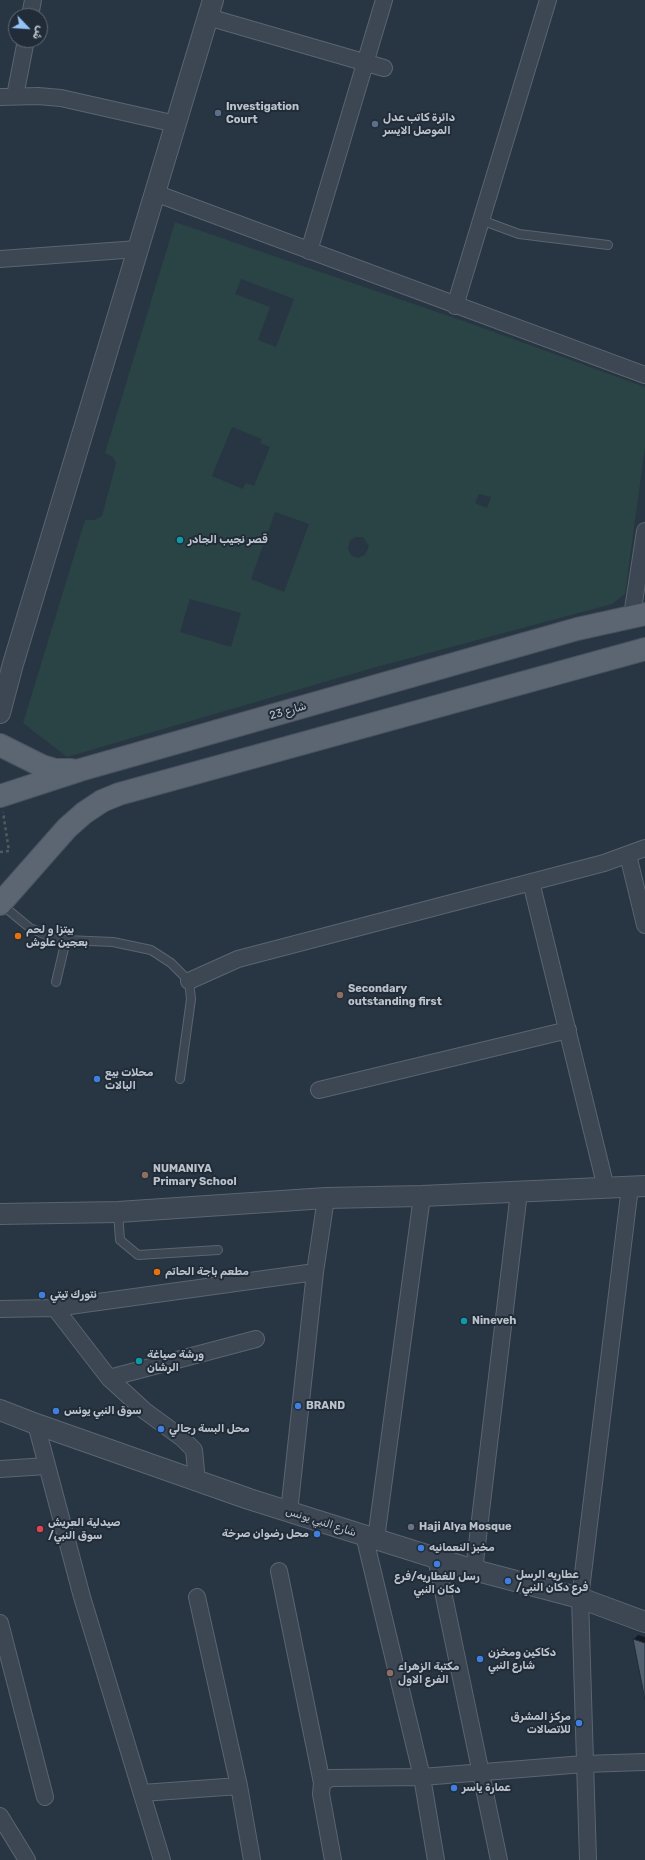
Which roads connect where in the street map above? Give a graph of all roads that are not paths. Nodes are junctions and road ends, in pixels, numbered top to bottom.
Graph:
1 (384, 0) edge
2 (548, 0) edge
3 (210, 9) edge
4 (23, 48) edge
5 (365, 63) junction
6 (384, 68) dead end
7 (8, 96) edge
8 (176, 124) junction
9 (155, 193) junction
10 (481, 220) junction
11 (608, 245) dead end
12 (138, 249) junction
13 (308, 251) junction
14 (0, 259) edge
15 (455, 306) junction
16 (645, 375) edge
17 (645, 531) edge
18 (641, 609) edge
19 (645, 649) edge
20 (645, 658) edge
21 (579, 668) junction
22 (0, 713) edge
23 (0, 745) edge
24 (80, 770) junction
25 (1, 802) edge
26 (645, 848) edge
27 (628, 855) junction
28 (531, 882) junction
29 (0, 904) edge
30 (645, 925) edge
31 (66, 940) junction
32 (189, 981) junction
33 (56, 982) dead end
34 (568, 1030) junction
35 (180, 1079) dead end
36 (319, 1090) dead end
37 (638, 1186) edge
38 (606, 1188) junction
39 (519, 1192) junction
40 (422, 1196) junction
41 (326, 1198) junction
42 (118, 1212) junction
43 (0, 1214) edge
44 (218, 1250) dead end
45 (316, 1272) junction
46 (55, 1308) junction
47 (0, 1309) edge
48 (256, 1339) dead end
49 (109, 1378) junction
50 (0, 1410) edge
51 (36, 1424) junction
52 (47, 1466) junction
53 (0, 1469) edge
54 (197, 1481) junction
55 (289, 1512) junction
56 (370, 1537) junction
57 (436, 1558) junction
58 (474, 1570) junction
59 (279, 1571) dead end
60 (198, 1596) dead end
61 (580, 1598) junction
62 (0, 1622) edge
63 (645, 1622) edge
64 (645, 1762) edge
65 (584, 1764) junction
66 (480, 1772) junction
67 (422, 1777) junction
68 (322, 1783) junction
69 (239, 1786) junction
70 (142, 1793) junction
71 (45, 1797) dead end
72 (0, 1816) edge
73 (28, 1860) edge
74 (162, 1860) edge
75 (252, 1860) edge
76 (333, 1860) edge
77 (436, 1860) edge
78 (499, 1860) edge
79 (588, 1860) edge

1 - 5 street
2 - 10 street
3 - 5 street
3 - 8 street
4 - 7 street
5 - 6 street
5 - 13 street
7 - 8 street
8 - 9 street
9 - 12 street
9 - 13 street
10 - 11 lane
10 - 15 street
12 - 14 street
12 - 22 street
13 - 15 street
15 - 16 street
17 - 18 street
18 - 24 main road, شارع 23
19 - 21 main road
20 - 21 main road
21 - 29 main road
23 - 24 main road
24 - 25 main road, شارع 23
26 - 27 street
27 - 28 street
27 - 30 street
28 - 32 street
28 - 34 street
29 - 31 lane
31 - 32 lane
31 - 33 lane
32 - 35 lane
34 - 36 street
34 - 38 street
37 - 38 street
37 - 61 street
38 - 39 street
39 - 40 street
39 - 58 street
40 - 41 street
40 - 56 street
41 - 42 street
41 - 45 street
42 - 43 street
42 - 44 lane
45 - 46 street
45 - 55 street
46 - 47 street
46 - 49 street
48 - 49 street
49 - 54 street
50 - 51 street, شارع النبي يونس
51 - 52 street
51 - 54 street, شارع النبي يونس
52 - 53 street
52 - 70 street
54 - 55 street, شارع النبي يونس
55 - 56 street, شارع النبي يونس
56 - 57 street, شارع النبي يونس
56 - 67 street
57 - 58 street, شارع النبي يونس
57 - 66 street
58 - 61 street, شارع النبي يونس
59 - 68 street
60 - 69 street
61 - 63 street, شارع النبي يونس
61 - 65 street
62 - 71 street
64 - 65 street
65 - 66 street
65 - 79 street
66 - 67 street
66 - 78 street
67 - 68 street
67 - 77 street
68 - 76 street
69 - 70 street
69 - 75 street
70 - 74 street
72 - 73 street

